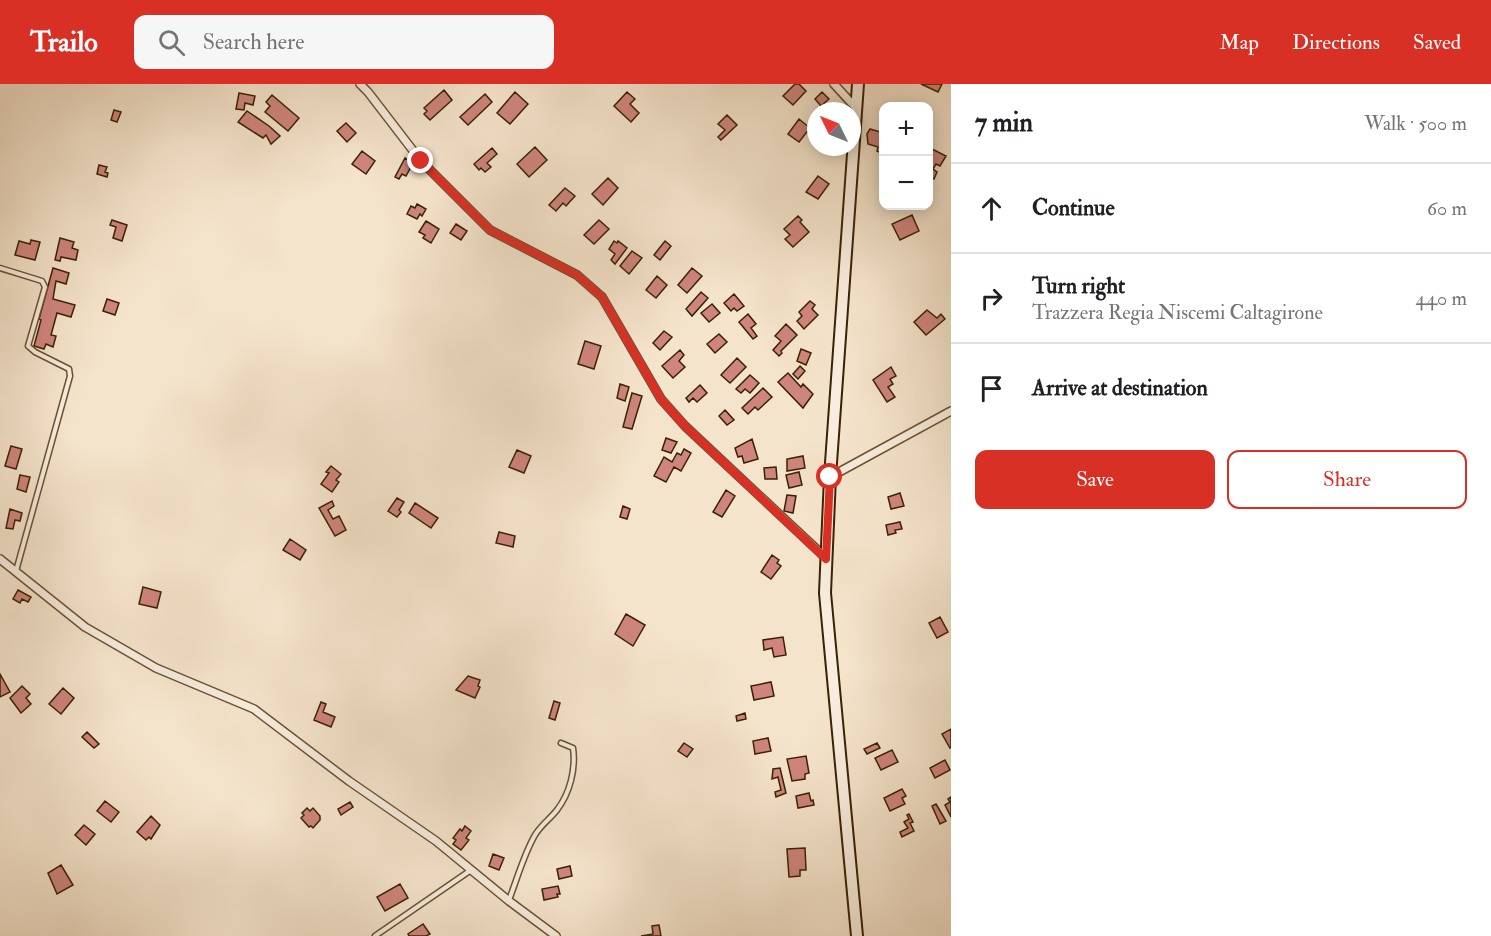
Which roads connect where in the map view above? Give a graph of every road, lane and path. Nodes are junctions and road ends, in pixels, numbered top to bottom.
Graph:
1 (360, 84) edge
2 (834, 84) edge
3 (858, 84) edge
4 (850, 102) edge
5 (856, 102) edge
6 (853, 156) edge
7 (0, 268) edge
8 (951, 411) edge
9 (830, 477) junction
10 (0, 559) edge
11 (826, 559) junction
12 (16, 571) junction
13 (561, 742) dead end
14 (472, 870) junction
15 (509, 901) junction
16 (553, 935) edge
17 (375, 936) edge
18 (857, 936) edge

1 - 11 street
2 - 4 street
3 - 5 main road
6 - 9 main road
7 - 12 lane
8 - 9 street
9 - 11 main road
10 - 12 street
11 - 18 main road
12 - 14 street
13 - 15 lane
14 - 15 street
14 - 17 lane
15 - 16 street

